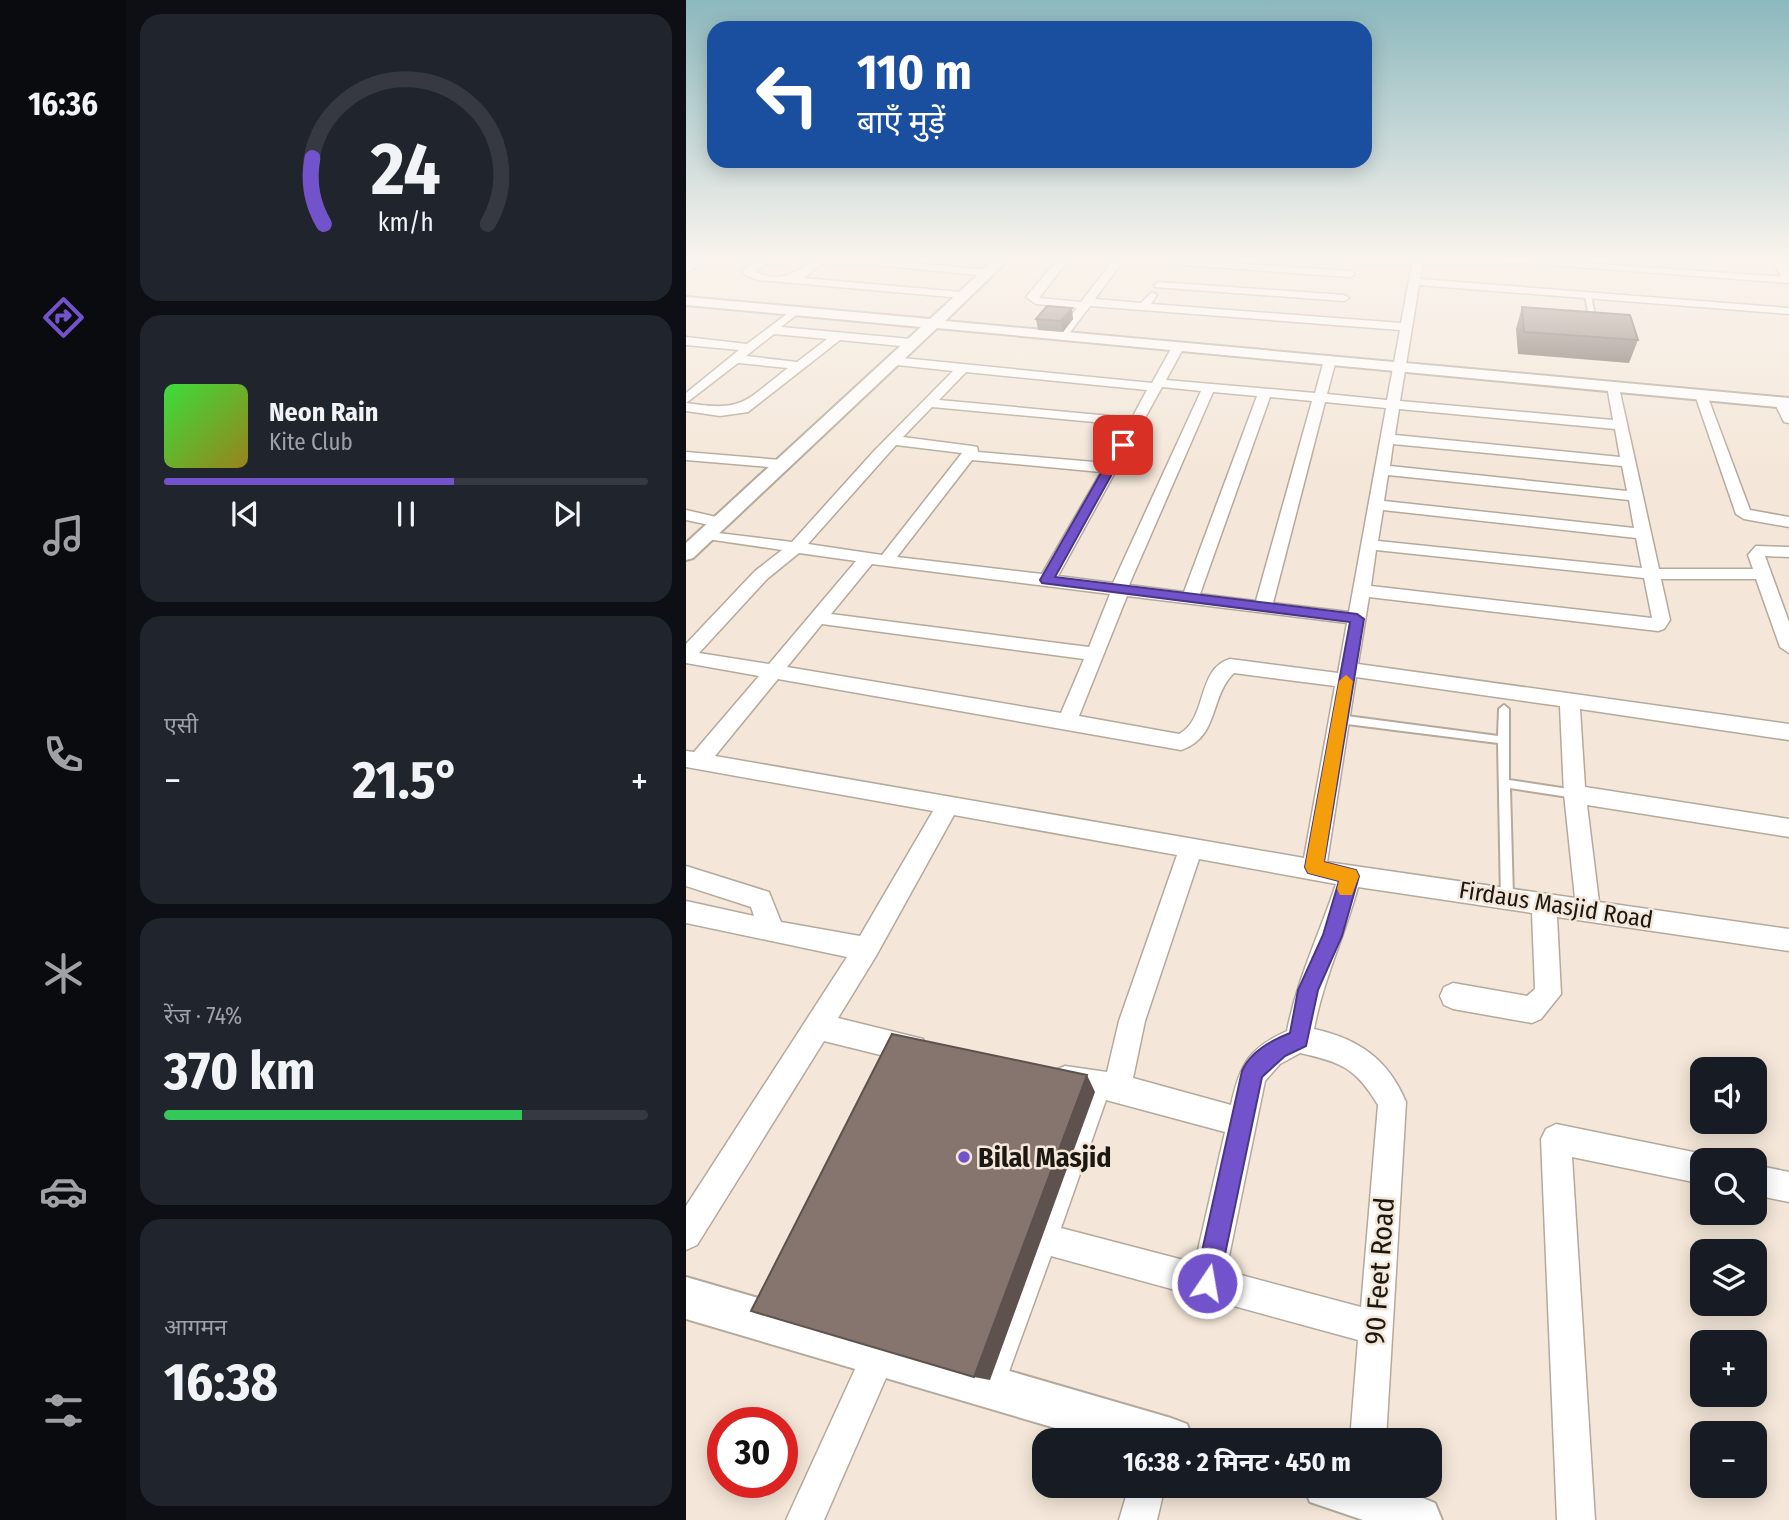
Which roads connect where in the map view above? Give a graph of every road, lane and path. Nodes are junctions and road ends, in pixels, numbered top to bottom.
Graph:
1 (927, 329) edge
2 (974, 329) edge
3 (1067, 329) edge
4 (1404, 329) edge
5 (1594, 329) edge
6 (772, 330) joint
7 (1595, 334) edge
8 (838, 336) junction
9 (1061, 337) junction
10 (686, 341) edge
11 (911, 343) junction
12 (1178, 347) junction
13 (752, 348) junction
14 (737, 359) junction
15 (1330, 360) junction
16 (892, 361) junction
17 (800, 366) junction
18 (1401, 366) junction
19 (962, 369) junction
20 (1156, 385) junction
21 (1613, 386) junction
22 (1209, 387) junction
23 (1265, 392) junction
24 (1701, 395) junction
25 (1320, 397) junction
26 (686, 399) edge
27 (929, 403) junction
28 (1785, 403) edge
29 (1395, 405) junction
30 (686, 407) edge
31 (1789, 419) edge
32 (1136, 422) junction
33 (1621, 425) junction
34 (1389, 439) junction
35 (892, 440) junction
36 (968, 455) junction
37 (686, 456) edge
38 (1629, 462) junction
39 (780, 464) junction
40 (1110, 468) junction
41 (1384, 470) junction
42 (1636, 496) junction
43 (1378, 505) junction
44 (686, 515) edge
45 (1789, 522) edge
46 (713, 528) junction
47 (1643, 534) junction
48 (1371, 545) junction
49 (797, 546) junction
50 (1789, 552) edge
51 (686, 554) edge
52 (877, 559) junction
53 (1653, 574) junction
54 (1761, 574) junction
55 (1047, 580) junction
56 (1119, 589) junction
57 (1363, 591) junction
58 (1190, 598) junction
59 (1263, 607) junction
60 (818, 618) junction
61 (1357, 619) junction
62 (1789, 647) edge
63 (1096, 654) junction
64 (686, 656) edge
65 (773, 672) junction
66 (1347, 675) junction
67 (1570, 703) junction
68 (1504, 709) dead end
69 (1339, 719) junction
70 (1067, 721) junction
71 (1789, 732) edge
72 (1503, 740) junction
73 (692, 761) edge
74 (1504, 783) junction
75 (1575, 794) junction
76 (947, 805) junction
77 (1789, 828) edge
78 (1191, 848) junction
79 (1318, 868) junction
80 (686, 876) edge
81 (1350, 876) junction
82 (1507, 897) junction
83 (1545, 902) junction
84 (1588, 909) junction
85 (686, 912) edge
86 (772, 931) junction
87 (1789, 940) edge
88 (867, 948) junction
89 (1453, 996) dead end
90 (817, 1026) junction
91 (1299, 1039) junction
92 (942, 1056) edge
93 (1045, 1076) edge
94 (1107, 1087) junction
95 (1242, 1122) junction
96 (1690, 1166) edge
97 (1767, 1182) edge
98 (1789, 1187) edge
99 (686, 1234) edge
100 (1041, 1238) junction
101 (1207, 1283) junction
102 (686, 1298) edge
103 (1376, 1328) junction
104 (879, 1355) junction
105 (987, 1387) junction
106 (1126, 1428) edge
107 (1369, 1428) edge
108 (1144, 1498) edge
109 (1360, 1498) edge
110 (805, 1520) edge
111 (1138, 1520) edge
112 (1418, 1520) edge
113 (1576, 1520) edge

1 - 11 street
2 - 9 street
3 - 9 street
4 - 18 street
5 - 7 lane
6 - 8 street
6 - 13 street
8 - 11 street
8 - 17 street
9 - 12 street
10 - 13 street
11 - 16 street
12 - 15 street
12 - 20 street
13 - 14 street
14 - 17 street
14 - 26 street
15 - 18 street
15 - 25 street
16 - 19 street
16 - 39 street
17 - 30 street
18 - 21 street
18 - 29 street
19 - 20 street
19 - 27 street
20 - 22 street
20 - 32 street
21 - 24 street
21 - 33 street
22 - 23 street
22 - 56 street
23 - 25 street
23 - 58 street
24 - 28 street
24 - 45 street
25 - 29 street
25 - 59 street
27 - 32 street
27 - 35 street
28 - 31 street
29 - 33 street
29 - 34 street
32 - 40 street
33 - 38 street
34 - 38 street
34 - 41 street
35 - 36 street
35 - 49 street
36 - 40 street
36 - 52 street
37 - 39 street
38 - 42 street
39 - 46 street
40 - 55 street
41 - 42 street
41 - 43 street
42 - 47 street
43 - 47 street
43 - 48 street
44 - 46 street
46 - 49 street
46 - 51 street
47 - 53 street
48 - 53 street
48 - 57 street
49 - 52 street
49 - 64 street
50 - 54 street
52 - 55 street
52 - 60 street
53 - 54 street
53 - 57 street
54 - 62 street
55 - 56 street
56 - 58 street
56 - 63 street
57 - 61 street
58 - 59 street
59 - 61 street
60 - 63 street
60 - 65 street
61 - 66 street
63 - 70 street
64 - 65 street
65 - 70 street
65 - 73 street
66 - 67 street
66 - 69 street
66 - 70 street
67 - 71 street
67 - 75 street
68 - 72 lane
69 - 72 lane
69 - 79 street
72 - 74 lane
73 - 76 street
74 - 75 lane
74 - 82 lane
75 - 77 street
75 - 84 street
76 - 78 street
76 - 88 street
78 - 79 street
78 - 94 street
79 - 81 street
79 - 87 street, Firdaus Masjid Road
80 - 86 street
81 - 82 street
81 - 91 street
82 - 83 street
83 - 84 street
83 - 89 street
84 - 87 street
85 - 86 street
86 - 88 street
88 - 90 street
90 - 92 street
90 - 99 street
91 - 95 street
91 - 103 street, 90 Feet Road
93 - 94 street
94 - 95 street
94 - 100 street
95 - 101 street
96 - 113 street
97 - 98 street
100 - 101 street
100 - 105 street
101 - 103 street
102 - 104 street
103 - 107 street, 90 Feet Road
104 - 105 street
104 - 110 street
105 - 106 street
108 - 111 street
109 - 112 street

